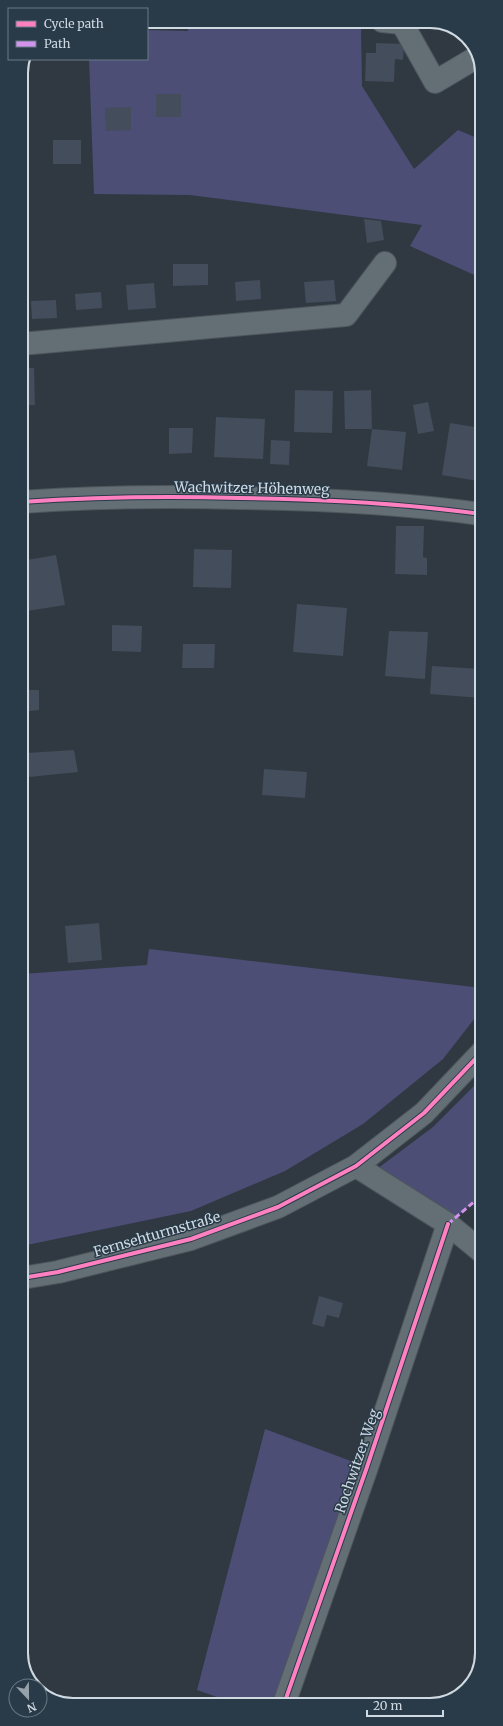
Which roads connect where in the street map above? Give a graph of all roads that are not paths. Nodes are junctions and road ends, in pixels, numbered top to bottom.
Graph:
1 (405, 28) edge
2 (472, 60) dead end
3 (385, 262) dead end
4 (28, 343) edge
5 (28, 502) edge
6 (475, 513) edge
7 (475, 1059) edge
8 (356, 1166) junction
9 (448, 1224) junction
10 (475, 1246) edge
11 (28, 1277) edge
12 (286, 1698) edge

1 - 2 street
3 - 4 street
5 - 6 street, Wachwitzer Höhenweg
7 - 8 street, Fernsehturmstraße
8 - 9 street
8 - 11 street, Fernsehturmstraße
9 - 10 street
9 - 12 street, Rochwitzer Weg

